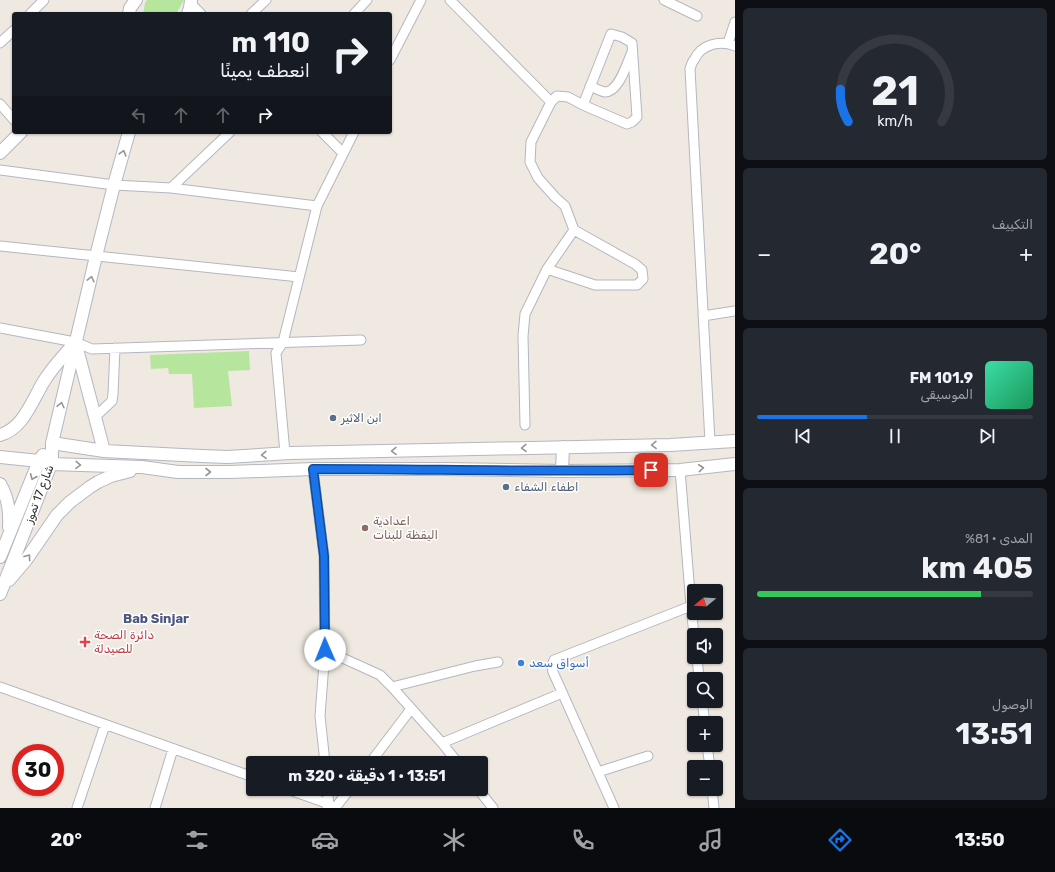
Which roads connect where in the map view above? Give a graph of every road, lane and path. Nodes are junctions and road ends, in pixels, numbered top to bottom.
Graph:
1 (44, 0) edge
2 (266, 0) edge
3 (367, 0) edge
4 (421, 0) edge
5 (450, 0) edge
6 (664, 0) edge
7 (190, 4) edge
8 (32, 12) edge
9 (199, 12) edge
10 (253, 12) edge
11 (356, 12) edge
12 (697, 16) dead end
13 (735, 22) edge
14 (12, 32) edge
15 (0, 44) edge
16 (732, 45) edge
17 (632, 51) junction
18 (392, 56) edge
19 (590, 86) junction
20 (552, 102) junction
21 (0, 104) edge
22 (583, 105) junction
23 (12, 118) edge
24 (19, 134) edge
25 (129, 134) edge
26 (228, 134) edge
27 (324, 134) edge
28 (353, 134) edge
29 (0, 153) edge
30 (343, 153) junction
31 (0, 170) edge
32 (114, 185) junction
33 (171, 188) junction
34 (317, 206) junction
35 (574, 230) junction
36 (0, 246) edge
37 (96, 256) junction
38 (547, 270) junction
39 (299, 277) junction
40 (735, 311) edge
41 (703, 316) junction
42 (0, 328) edge
43 (361, 340) dead end
44 (76, 342) junction
45 (283, 342) junction
46 (115, 348) junction
47 (95, 417) junction
48 (525, 425) dead end
49 (0, 435) edge
50 (735, 441) edge
51 (710, 442) junction
52 (52, 443) junction
53 (563, 447) junction
54 (104, 451) junction
55 (285, 453) junction
56 (0, 457) edge
57 (45, 463) junction
58 (735, 464) edge
59 (142, 468) junction
60 (313, 469) junction
61 (680, 470) junction
62 (562, 471) junction
63 (0, 484) edge
64 (8, 537) junction
65 (0, 557) edge
66 (689, 584) edge
67 (1, 590) edge
68 (687, 608) edge
69 (325, 650) junction
70 (498, 662) dead end
71 (0, 687) edge
72 (392, 687) junction
73 (562, 693) junction
74 (412, 709) junction
75 (105, 724) junction
76 (442, 743) junction
77 (173, 749) junction
78 (324, 756) edge
79 (375, 756) edge
80 (452, 756) edge
81 (648, 756) dead end
82 (598, 772) junction
83 (246, 775) edge
84 (304, 796) edge
85 (329, 796) edge
86 (343, 796) edge
87 (484, 796) edge
88 (713, 796) edge
89 (331, 807) edge
90 (77, 808) edge
91 (154, 808) edge
92 (493, 808) edge
93 (614, 808) edge
94 (714, 808) edge

1 - 8 street
2 - 10 street
3 - 11 street
4 - 18 street
5 - 20 street
6 - 12 street
7 - 9 street
13 - 16 street
14 - 15 street
16 - 41 street
17 - 19 street
17 - 19 street
17 - 22 street
19 - 22 street
20 - 22 street
20 - 35 street
21 - 23 street
24 - 29 main road
32 -> 25 main road
26 - 33 street
27 - 30 street
28 - 30 street
30 - 34 street
31 - 32 street
32 - 33 street
32 - 37 main road
33 - 34 street
34 - 39 street
35 - 38 street
35 - 38 street
36 - 37 street
37 - 39 street
44 -> 37 main road
38 - 48 street
39 - 45 street
40 - 41 street
41 - 51 street
42 - 44 street
43 - 45 street
44 - 46 street
44 - 47 main road
44 - 49 main road
52 -> 44 main road
45 - 46 street
45 - 55 street
46 - 47 street
47 - 54 main road
50 - 51 main road
51 -> 53 main road
52 - 54 main road
52 - 57 main road, شارع 17 تموز
53 -> 55 main road
53 - 62 main road
55 -> 54 main road
56 - 57 main road
57 -> 59 main road
57 -> 64 main road, شارع 17 تموز
57 - 67 main road, شارع 17 تموز
61 -> 58 main road
59 -> 60 main road
67 -> 59 main road
60 - 62 main road
60 - 69 street
61 - 62 main road
61 - 66 street
63 - 64 main road
64 - 65 main road, شارع 17 تموز
68 - 73 street
69 - 72 street
69 - 78 street
70 - 72 street
71 - 75 street
72 - 74 street
73 - 76 street
73 - 82 street
74 - 76 street
74 - 79 street
75 - 77 street
75 - 90 street
76 - 80 street
77 - 83 street
77 - 91 street
81 - 82 street
82 - 93 street
84 - 89 street
85 - 89 street
86 - 89 street
87 - 92 street
88 - 94 street

